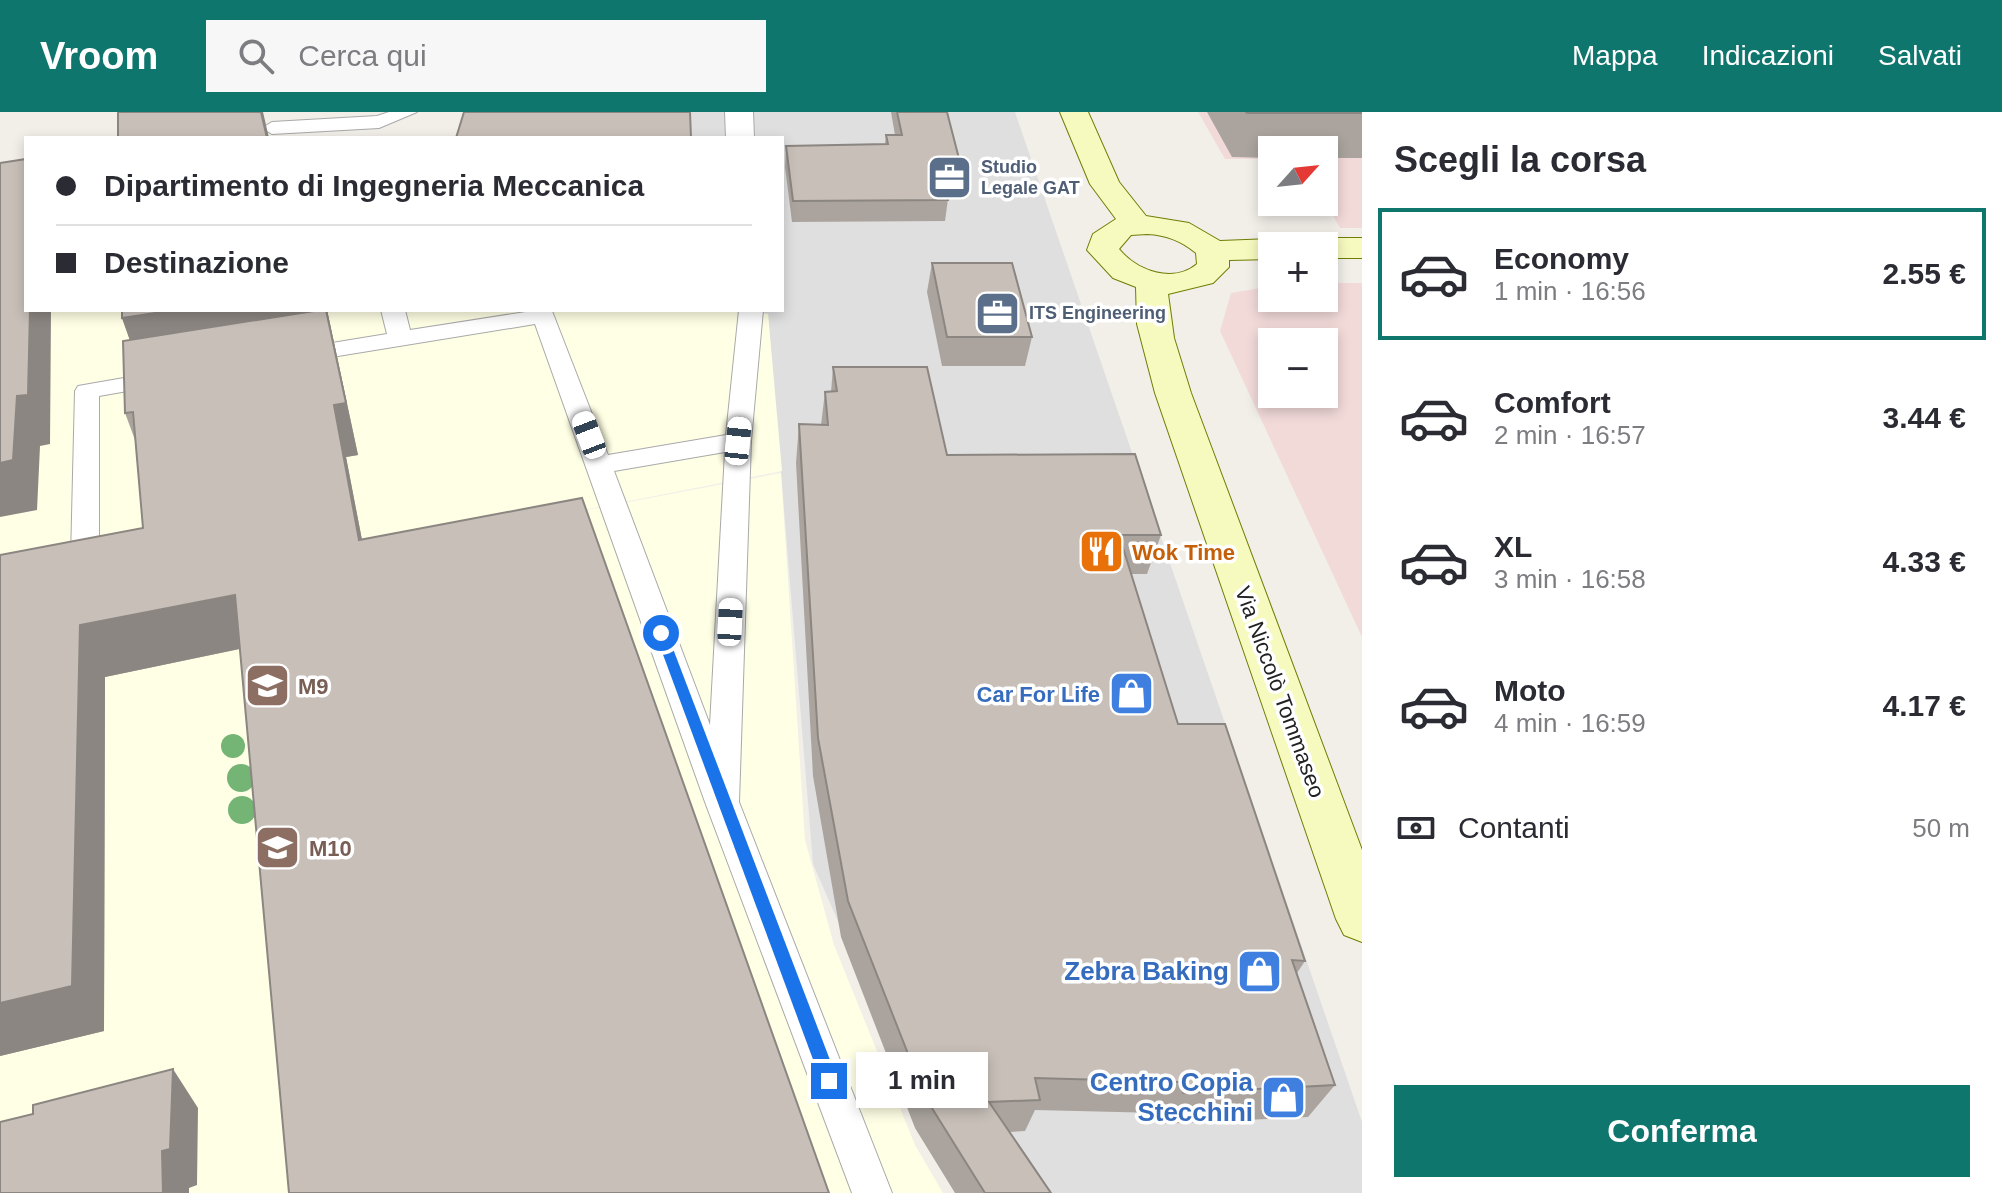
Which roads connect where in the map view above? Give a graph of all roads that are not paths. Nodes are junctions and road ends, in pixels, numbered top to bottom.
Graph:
1 (407, 112) edge
2 (739, 112) edge
3 (1074, 112) edge
4 (272, 128) dead end
5 (740, 136) edge
6 (1137, 225) junction
7 (1338, 248) edge
8 (1362, 248) edge
9 (1258, 249) edge
10 (1212, 251) junction
11 (1153, 281) junction
12 (393, 312) edge
13 (751, 312) edge
14 (400, 339) junction
15 (275, 360) edge
16 (196, 373) edge
17 (738, 441) junction
18 (600, 465) junction
19 (0, 580) edge
20 (722, 802) junction
21 (1362, 919) edge
22 (872, 1193) edge

1 - 4 lane
2 - 5 street
3 - 6 street
6 - 10 street
6 - 11 street
7 - 8 street
9 - 10 street
10 - 11 street
11 - 21 street, Via Niccolò Tommaseo
12 - 14 lane
13 - 17 lane
14 - 15 lane
14 - 18 lane
16 - 19 lane
17 - 18 lane
17 - 20 lane
18 - 20 lane
20 - 22 lane

